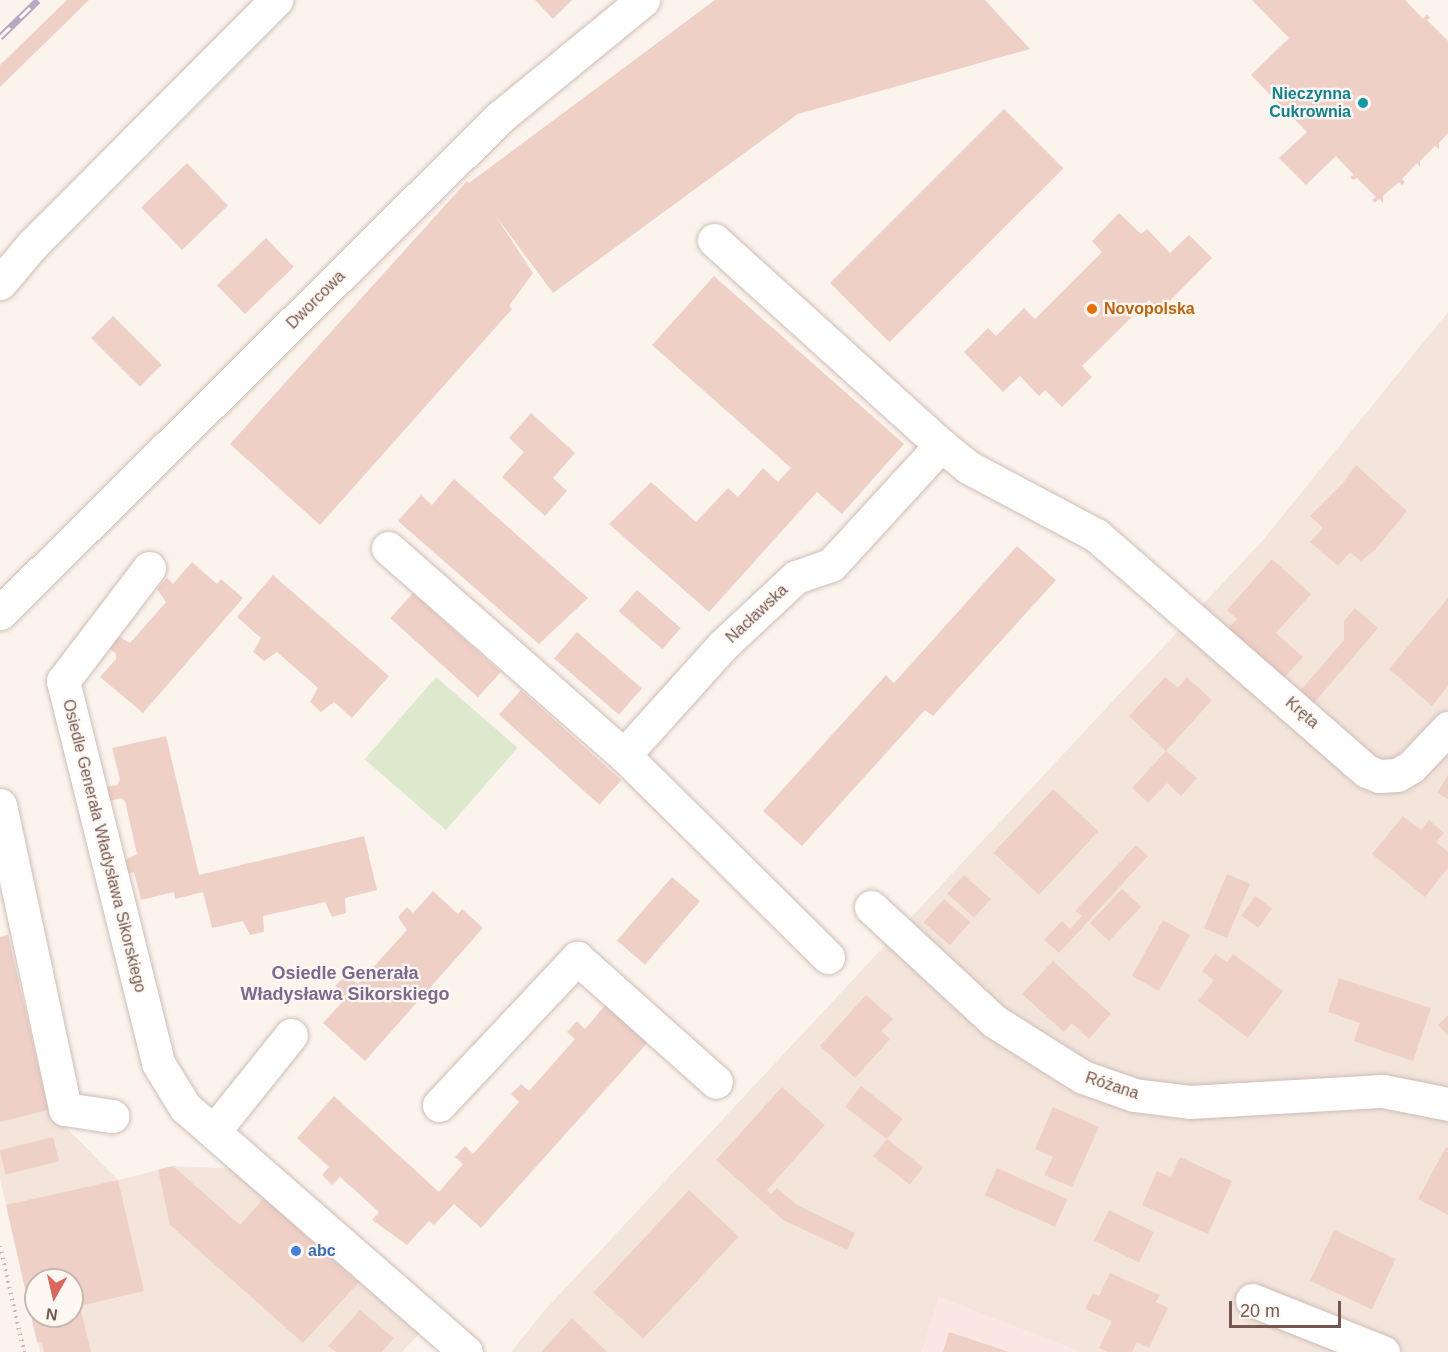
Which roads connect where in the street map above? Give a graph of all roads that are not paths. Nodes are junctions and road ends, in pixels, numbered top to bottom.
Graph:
1 (276, 0) edge
2 (643, 0) edge
3 (714, 240) dead end
4 (0, 283) edge
5 (941, 445) junction
6 (388, 548) dead end
7 (149, 568) dead end
8 (0, 613) edge
9 (1448, 728) edge
10 (624, 755) junction
11 (0, 805) edge
12 (871, 907) dead end
13 (11, 913) edge
14 (828, 957) dead end
15 (291, 1035) dead end
16 (716, 1082) dead end
17 (1448, 1104) edge
18 (439, 1105) dead end
19 (112, 1116) dead end
20 (214, 1131) junction
21 (1252, 1300) dead end
22 (466, 1352) edge
23 (1383, 1352) edge

1 - 4 street
2 - 8 street, Dworcowa
3 - 5 street
5 - 9 street, Kręta
5 - 10 street, Nacławska
6 - 10 street
7 - 20 street, Osiedle Generała Władysława Sikorskiego
10 - 14 street
11 - 13 street
12 - 17 street, Różana
13 - 19 street
15 - 20 street
16 - 18 street
20 - 22 street, Osiedle Generała Władysława Sikorskiego
21 - 23 street

